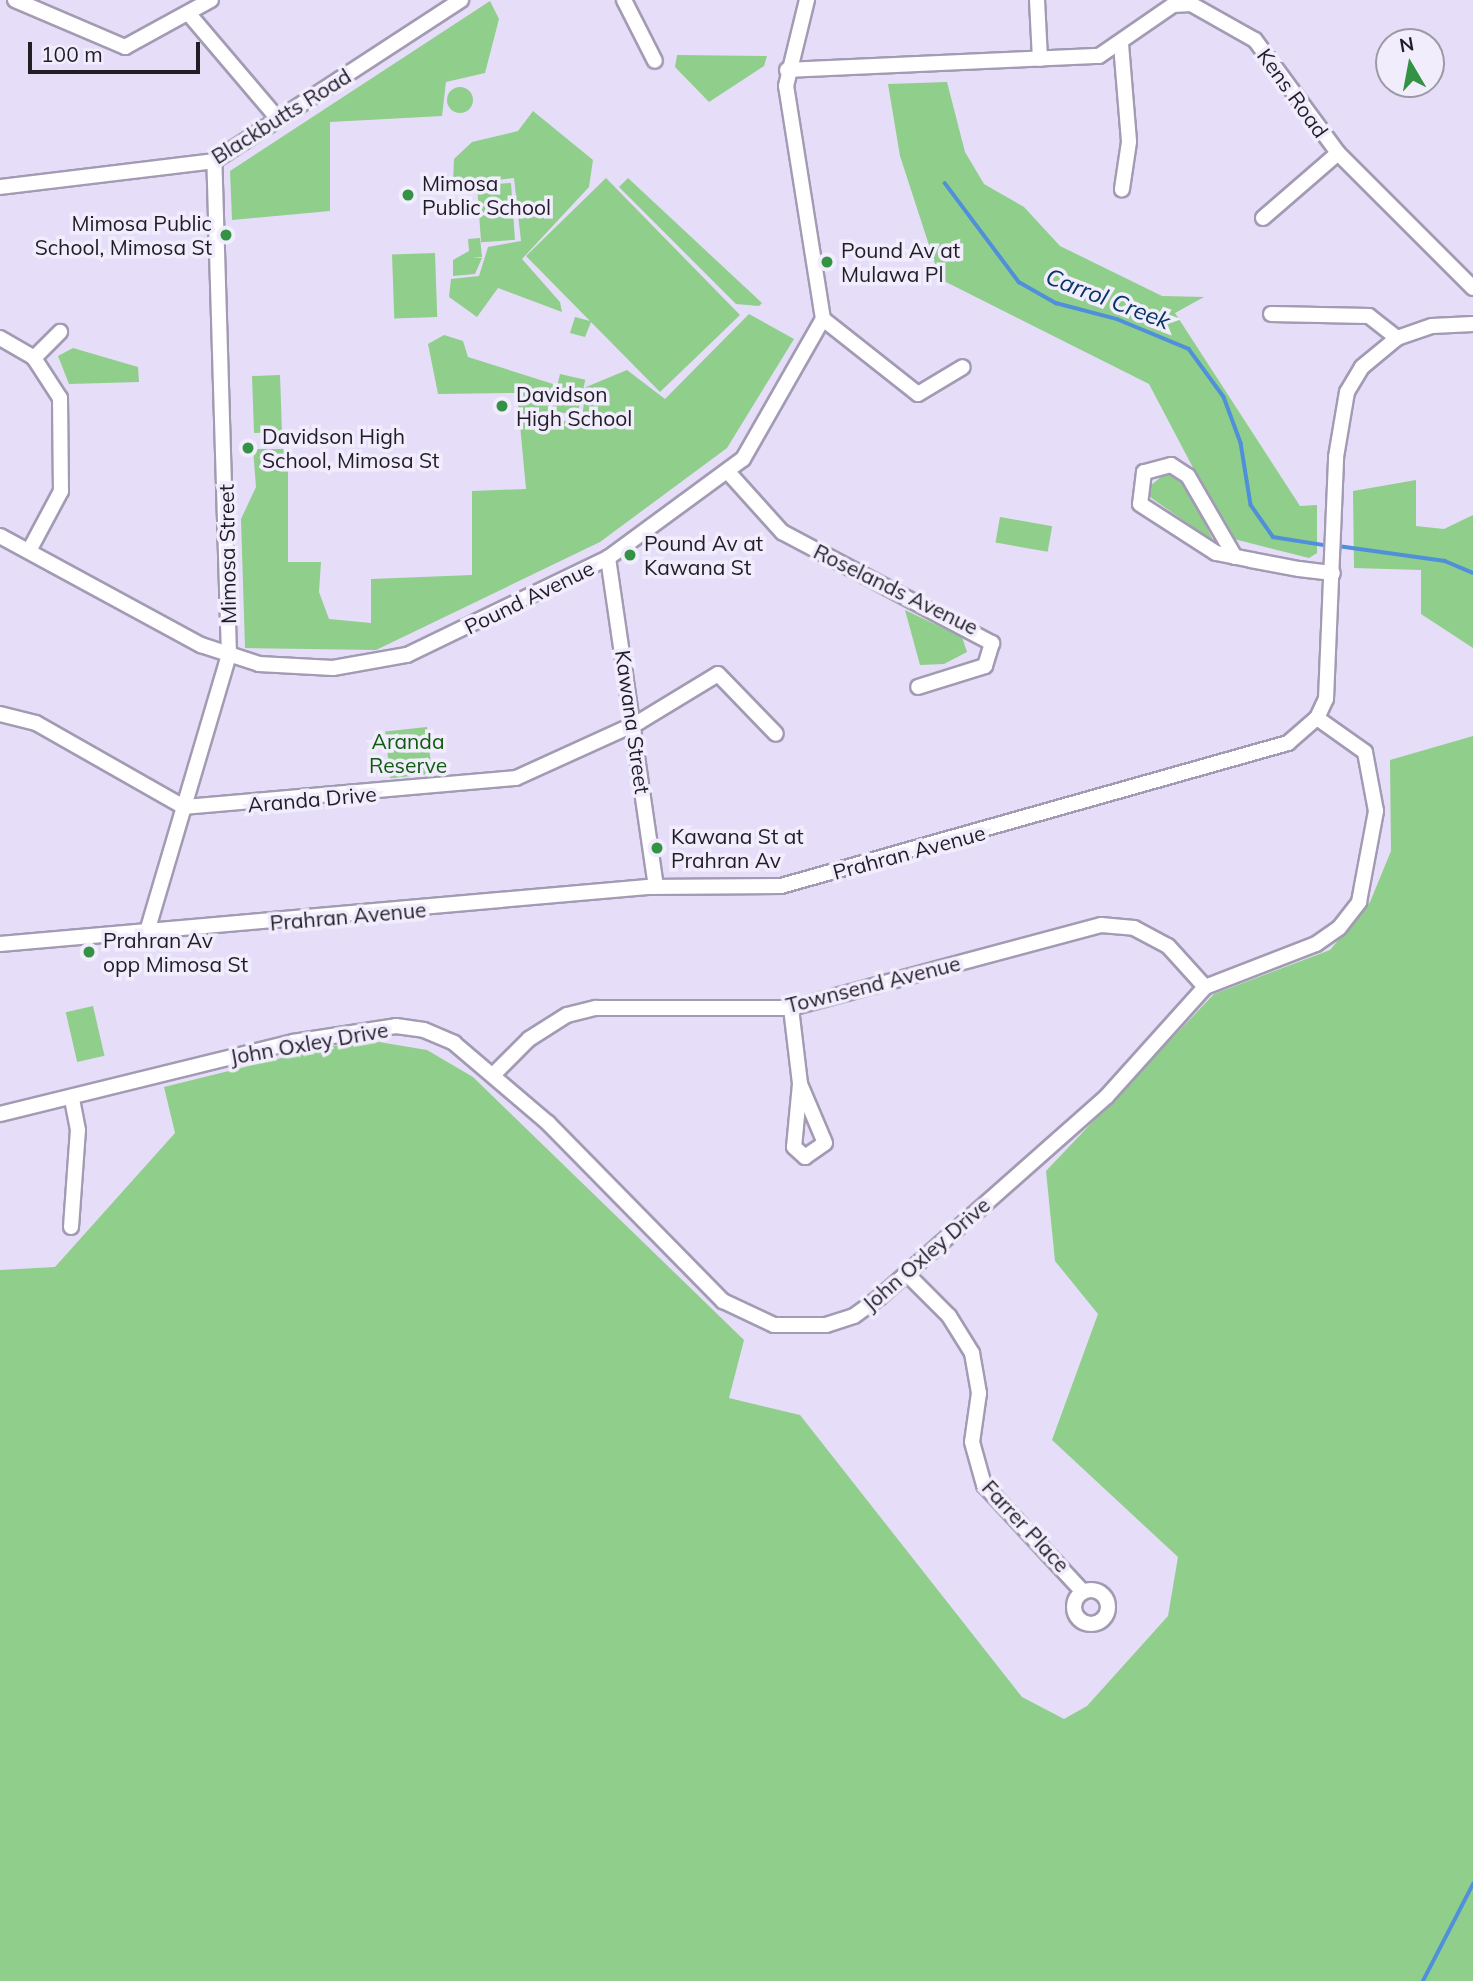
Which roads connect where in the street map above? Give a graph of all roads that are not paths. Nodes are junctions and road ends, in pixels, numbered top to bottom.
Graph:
1 (15, 0) edge
2 (211, 0) edge
3 (461, 0) edge
4 (624, 0) edge
5 (807, 0) edge
6 (1037, 0) edge
7 (189, 14) junction
8 (1121, 44) junction
9 (1040, 59) junction
10 (655, 61) dead end
11 (787, 70) junction
12 (278, 119) junction
13 (1338, 153) junction
14 (214, 161) junction
15 (0, 187) edge
16 (1122, 189) dead end
17 (1263, 218) dead end
18 (1473, 288) edge
19 (1271, 314) dead end
20 (823, 319) junction
21 (1473, 324) edge
22 (60, 332) dead end
23 (0, 338) edge
24 (1397, 338) junction
25 (34, 358) junction
26 (963, 367) dead end
27 (728, 472) junction
28 (0, 536) edge
29 (29, 551) junction
30 (1235, 557) junction
31 (608, 558) junction
32 (1333, 573) junction
33 (229, 655) junction
34 (918, 687) dead end
35 (0, 714) edge
36 (1317, 718) junction
37 (633, 723) junction
38 (776, 734) dead end
39 (184, 807) junction
40 (656, 886) junction
41 (146, 935) junction
42 (0, 944) edge
43 (1206, 987) junction
44 (790, 1008) junction
45 (494, 1074) junction
46 (800, 1084) dead end
47 (72, 1098) junction
48 (0, 1114) edge
49 (71, 1227) dead end
50 (906, 1273) junction
51 (1083, 1592) dead end

1 - 7 street
2 - 7 street
3 - 12 street, Blackbutts Road
4 - 10 street
5 - 11 street
6 - 9 street
7 - 12 street
8 - 9 street, Kens Road
8 - 13 street, Kens Road
8 - 16 street
9 - 11 street, Kens Road
11 - 20 street
12 - 14 street, Blackbutts Road
13 - 17 street
13 - 18 street, Kens Road
14 - 15 street, Blackbutts Road
14 - 33 street, Mimosa Street
19 - 24 street
20 - 26 street
20 - 27 street, Pound Avenue
21 - 24 street
22 - 25 street
23 - 25 street
24 - 32 street
25 - 29 street
27 - 31 street, Pound Avenue
27 - 34 street, Roselands Avenue
28 - 29 street, Pound Avenue
29 - 33 street, Pound Avenue
30 - 30 street
30 - 32 street
31 - 33 street, Pound Avenue
31 - 37 street, Kawana Street
32 - 36 street
33 - 39 street, Mimosa Street
35 - 39 street
36 - 40 street, Prahran Avenue
36 - 43 street, John Oxley Drive
37 - 38 street, Aranda Drive
37 - 39 street, Aranda Drive
37 - 40 street, Kawana Street
39 - 41 street, Mimosa Street
40 - 41 street, Prahran Avenue
41 - 42 street, Prahran Avenue
43 - 44 street, Townsend Avenue
43 - 50 street, John Oxley Drive
44 - 45 street, Townsend Avenue
44 - 46 street
45 - 47 street, John Oxley Drive
45 - 50 street, John Oxley Drive
47 - 48 street, John Oxley Drive
47 - 49 street
50 - 51 street, Farrer Place

